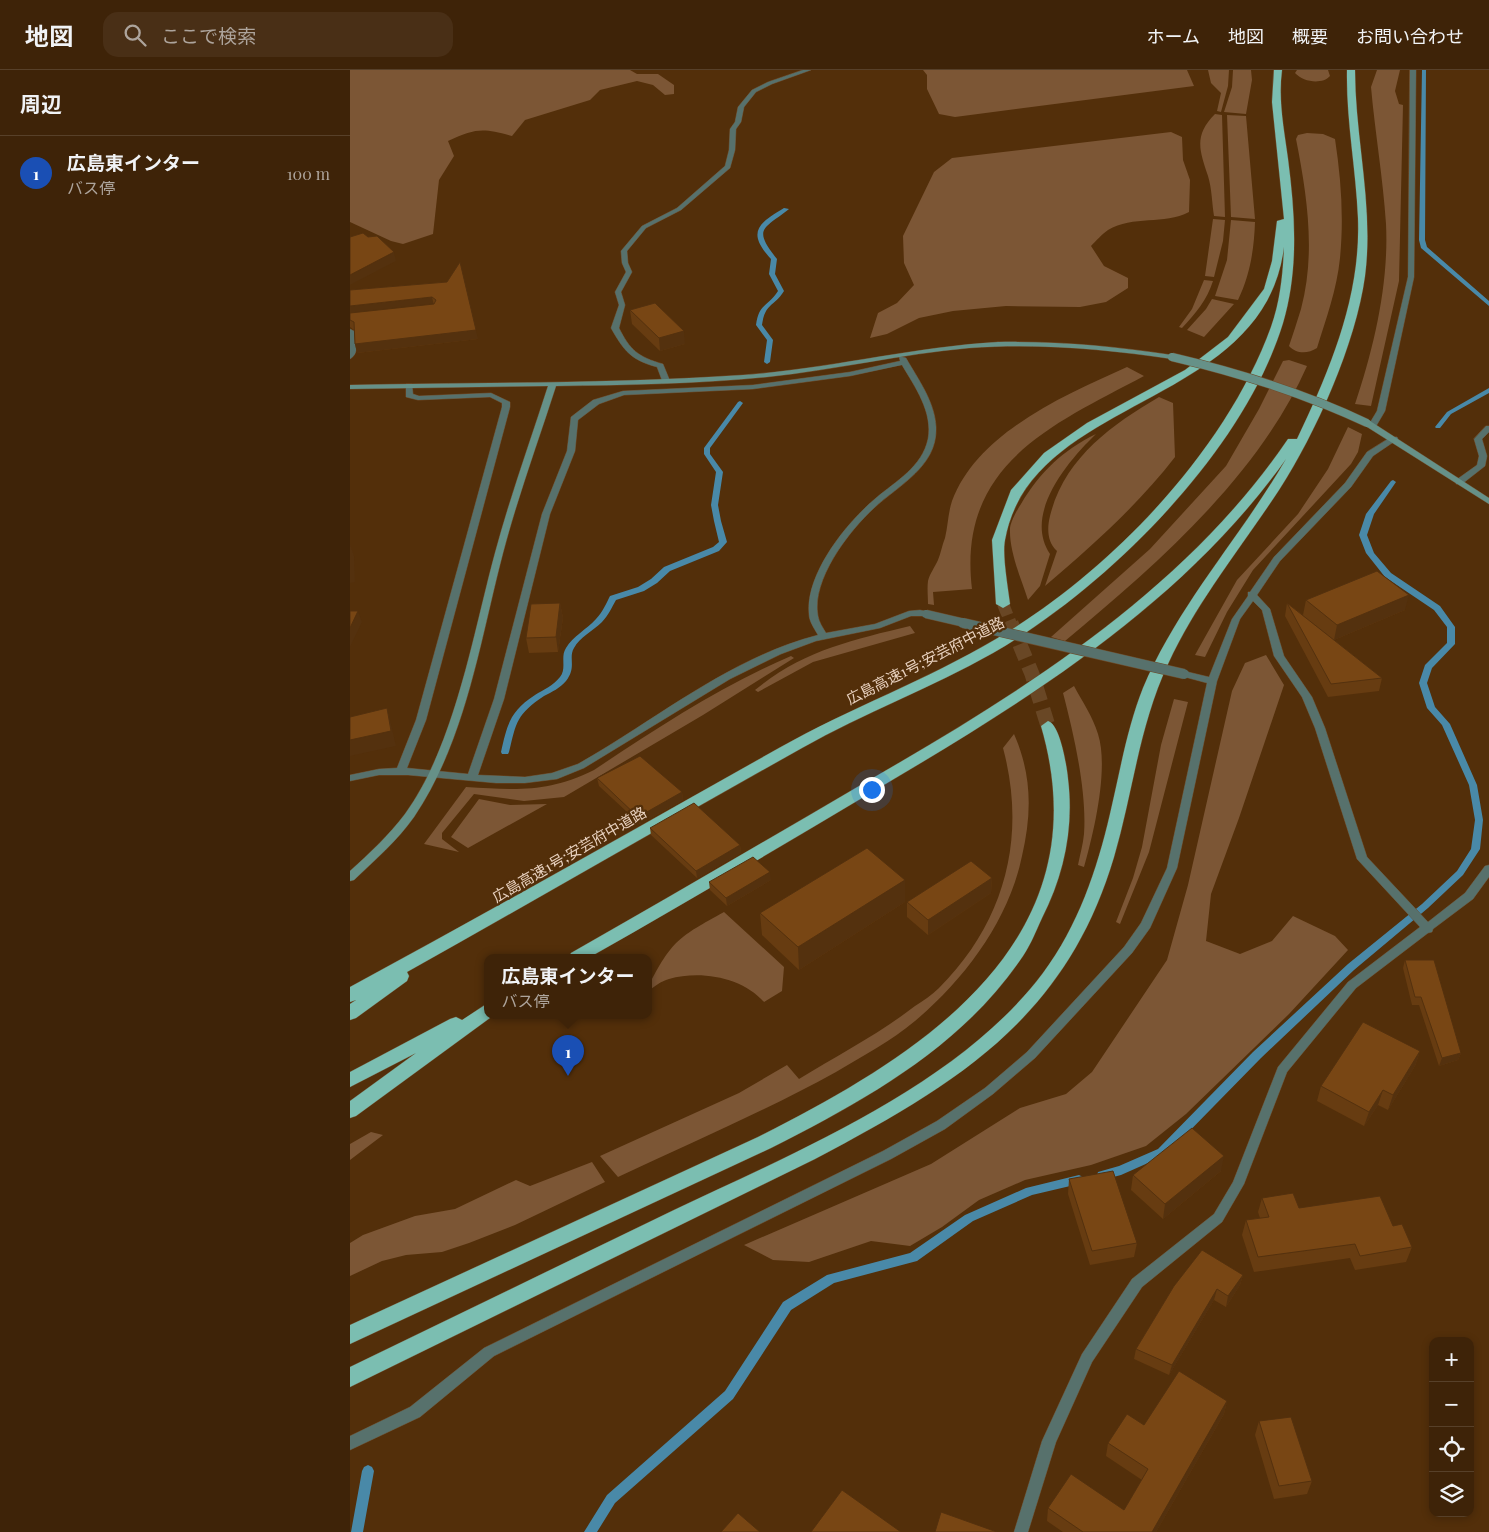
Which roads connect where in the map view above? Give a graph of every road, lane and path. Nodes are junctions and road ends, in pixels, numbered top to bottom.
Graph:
1 (808, 70) edge
2 (1278, 70) edge
3 (1351, 70) edge
4 (1413, 70) edge
5 (1282, 146) junction
6 (350, 331) edge
7 (900, 354) junction
8 (350, 358) edge
9 (1336, 361) junction
10 (904, 362) junction
11 (666, 381) junction
12 (552, 383) junction
13 (409, 386) junction
14 (350, 387) edge
15 (1370, 425) junction
16 (1489, 428) edge
17 (1394, 439) junction
18 (1459, 482) junction
19 (1489, 502) edge
20 (1251, 594) junction
21 (1003, 604) tunnel mouth
22 (823, 636) junction
23 (1212, 681) junction
24 (1048, 726) tunnel mouth
25 (401, 771) junction
26 (434, 773) junction
27 (472, 777) junction
28 (350, 778) edge
29 (1489, 868) edge
30 (350, 877) edge
31 (1428, 929) junction
32 (451, 940) junction
33 (582, 954) edge
34 (350, 995) edge
35 (484, 1011) edge
36 (484, 1012) edge
37 (350, 1013) edge
38 (350, 1080) edge
39 (350, 1111) edge
40 (350, 1335) edge
41 (350, 1377) edge
42 (350, 1444) edge
43 (1021, 1532) edge

1 - 11 street
2 - 5 highway, 広島高速1号;安芸府中道路
3 - 9 highway
4 - 15 street
5 - 21 highway
5 - 32 highway, 広島高速1号;安芸府中道路
6 - 8 street
7 - 10 street
7 - 11 street
7 - 15 street, bridge
9 - 33 highway
9 - 41 highway
10 - 22 street
10 - 27 street
11 - 12 street
12 - 13 street
12 - 26 street
13 - 14 street
13 - 25 street
15 - 17 street
16 - 18 street
17 - 18 street
17 - 20 street
18 - 19 street
20 - 23 street
20 - 31 street
22 - 23 street, bridge
22 - 27 street
23 - 42 street
24 - 40 highway
25 - 26 street
25 - 28 street
26 - 27 street
26 - 30 street
29 - 31 street
31 - 43 street
32 - 34 highway
32 - 37 highway
35 - 38 highway
36 - 39 highway

